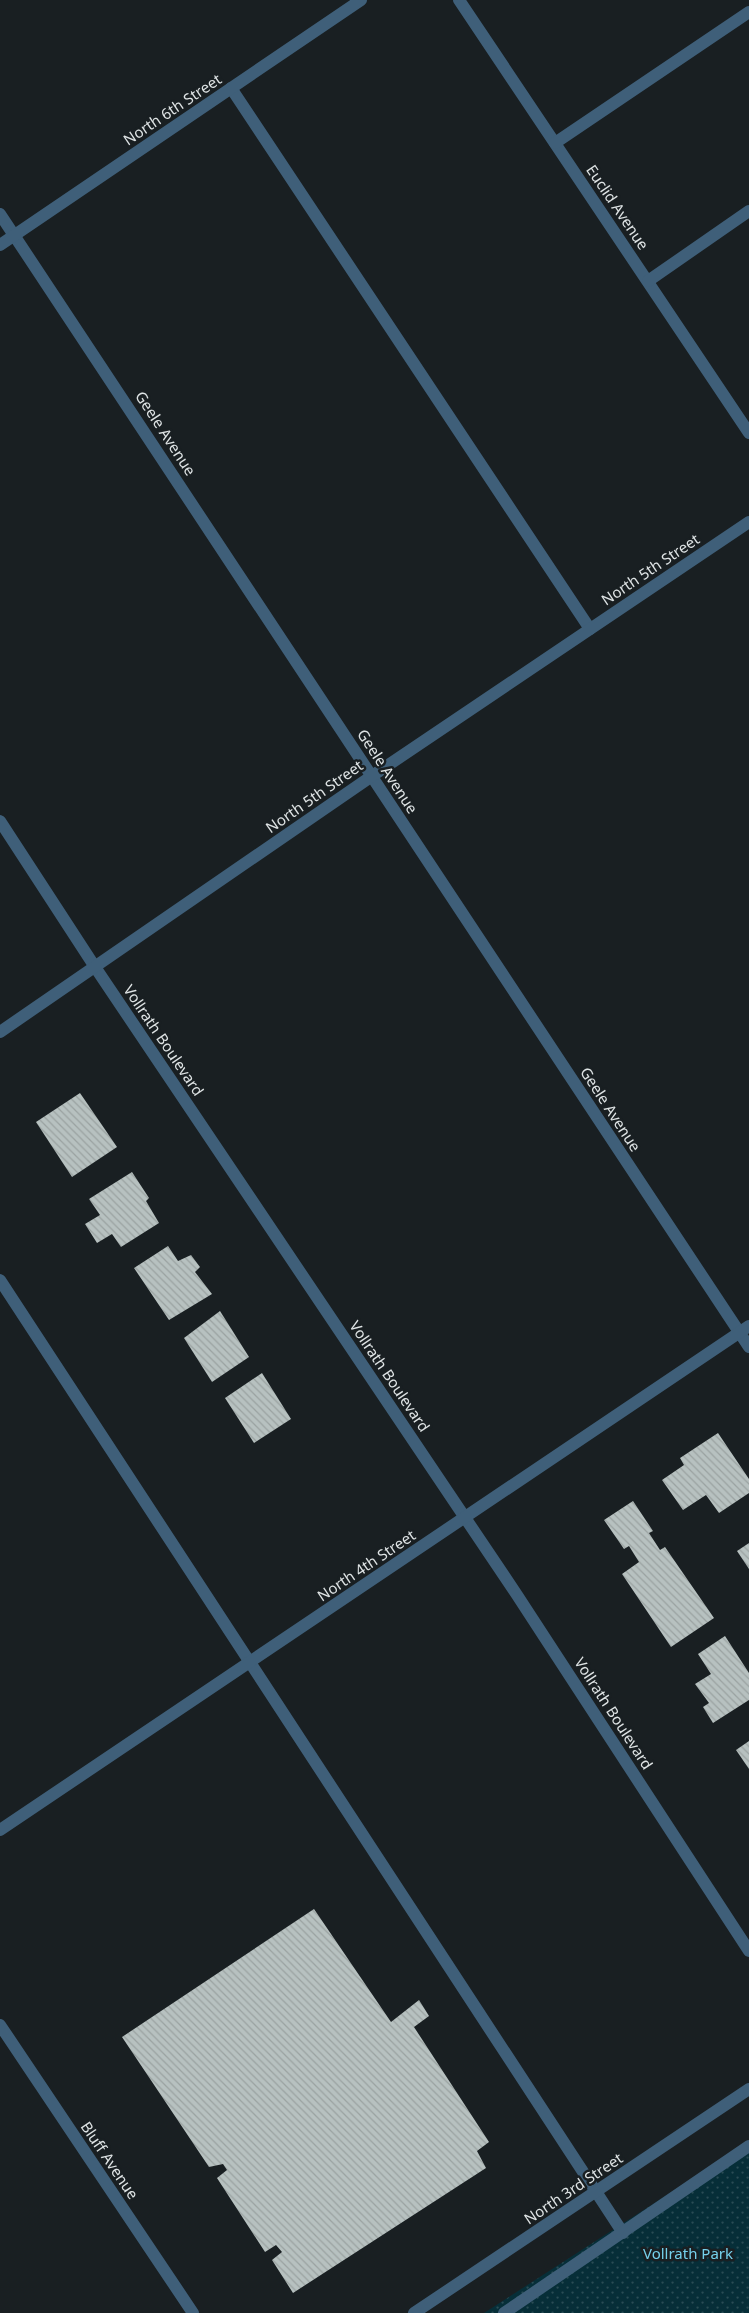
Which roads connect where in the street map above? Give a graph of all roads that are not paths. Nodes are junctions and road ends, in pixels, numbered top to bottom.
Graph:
1 (362, 0) edge
2 (459, 0) edge
3 (749, 12) edge
4 (231, 88) junction
5 (555, 143) junction
6 (749, 211) edge
7 (0, 214) edge
8 (14, 235) junction
9 (0, 245) edge
10 (648, 281) junction
11 (749, 433) edge
12 (749, 522) edge
13 (590, 629) junction
14 (372, 776) junction
15 (0, 821) edge
16 (95, 967) junction
17 (0, 1032) edge
18 (0, 1280) edge
19 (744, 1329) edge
20 (749, 1347) edge
21 (466, 1518) junction
22 (251, 1661) junction
23 (0, 1830) edge
24 (749, 1951) edge
25 (0, 2025) edge
26 (749, 2089) edge
27 (749, 2146) edge
28 (597, 2192) junction
29 (623, 2233) junction
30 (193, 2313) edge
31 (414, 2313) edge
32 (504, 2313) edge

1 - 4 street, North 6th Street
2 - 5 street, Euclid Avenue
3 - 5 street
4 - 8 street, North 6th Street
4 - 13 street
5 - 10 street, Euclid Avenue
6 - 10 street
7 - 8 street, Geele Avenue
8 - 9 street, North 6th Street
8 - 14 street, Geele Avenue
10 - 11 street, Euclid Avenue
12 - 13 street, North 5th Street
13 - 14 street, North 5th Street
14 - 16 street, North 5th Street
14 - 19 street, Geele Avenue
15 - 16 street, Vollrath Boulevard
16 - 17 street, North 5th Street
16 - 21 street, Vollrath Boulevard
18 - 22 street
19 - 20 street, Geele Avenue
19 - 21 street, North 4th Street
21 - 22 street, North 4th Street
21 - 24 street, Vollrath Boulevard
22 - 23 street, North 4th Street
22 - 28 street
25 - 30 street, Bluff Avenue
26 - 28 street, North 3rd Street
27 - 29 street
28 - 29 street
28 - 31 street, North 3rd Street
29 - 32 street

